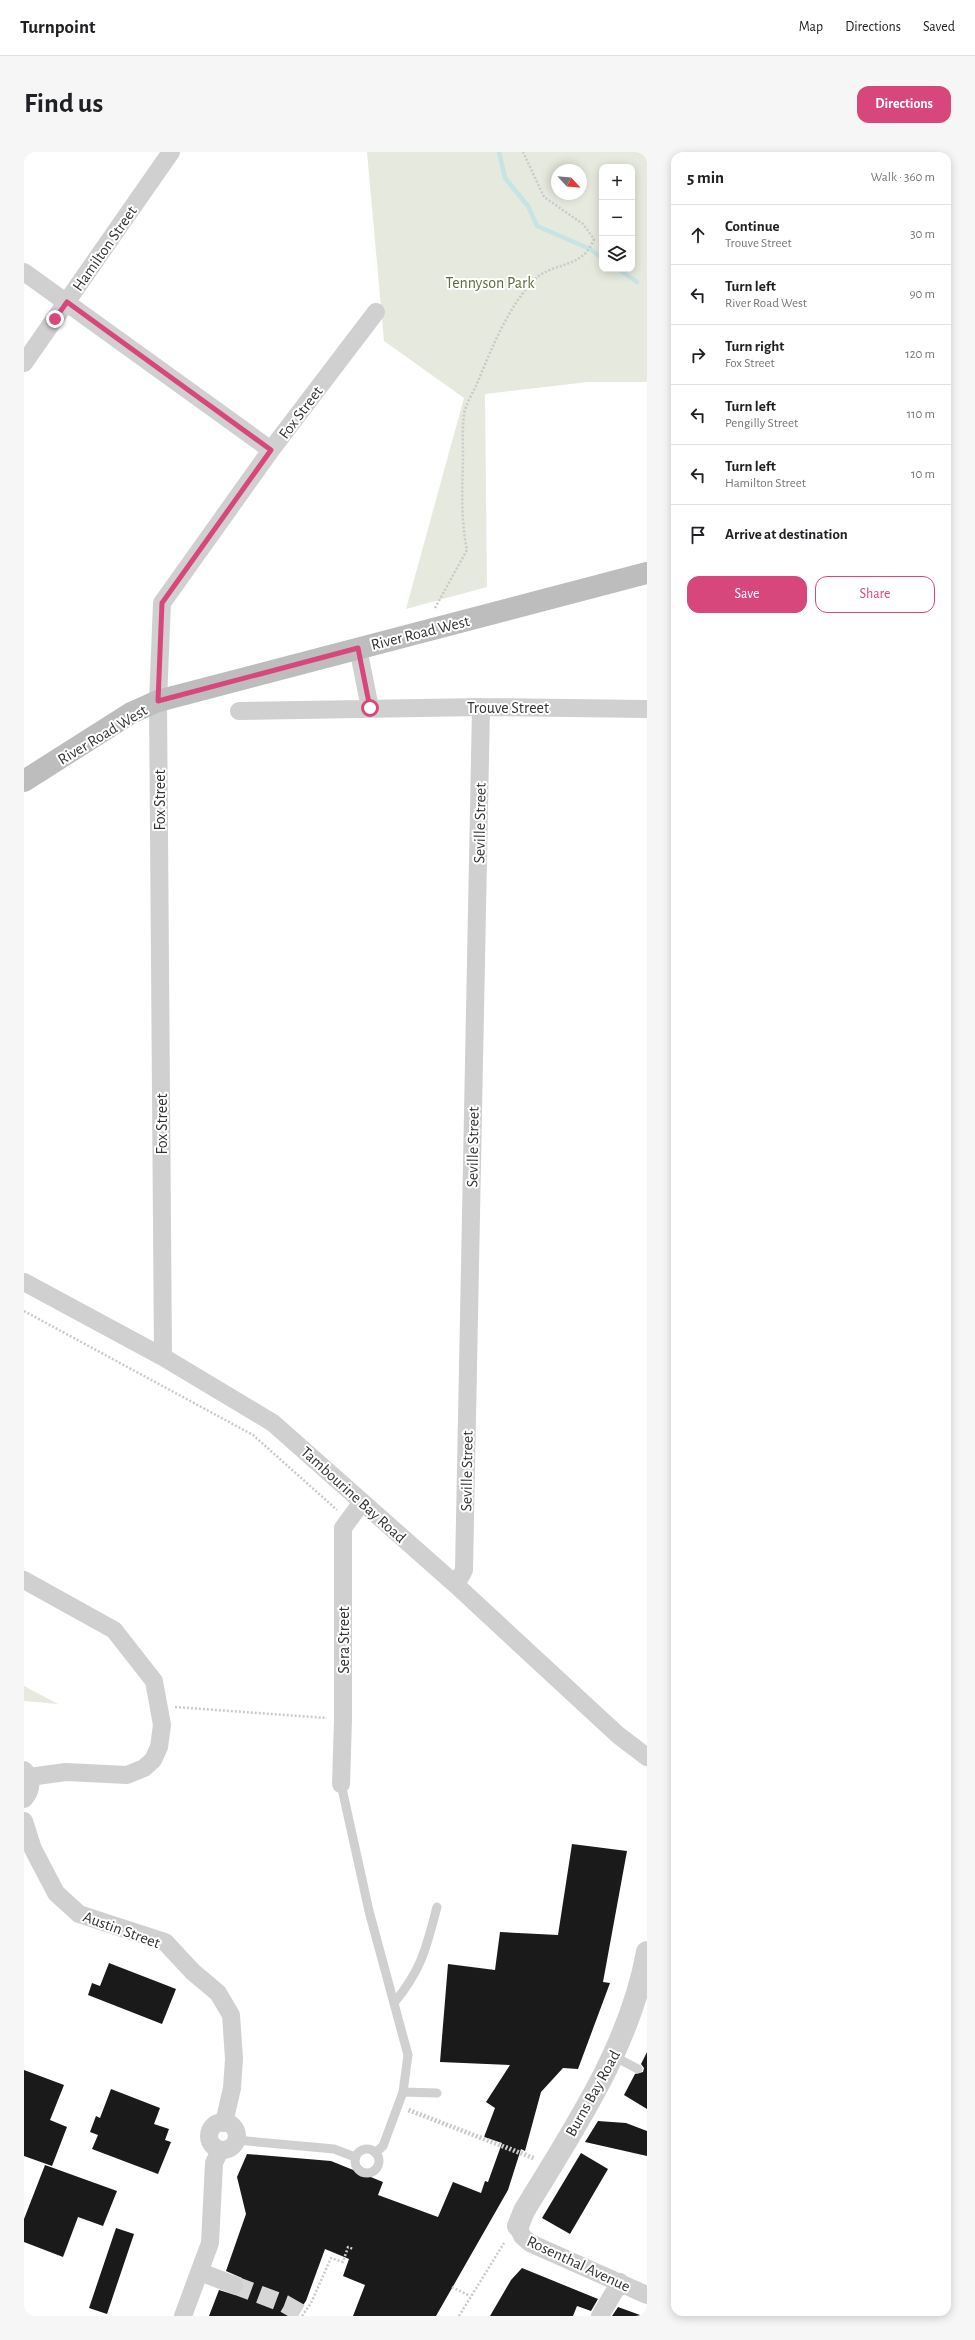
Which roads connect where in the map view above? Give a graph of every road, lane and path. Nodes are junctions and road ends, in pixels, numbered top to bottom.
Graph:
1 (171, 152) edge
2 (523, 152) edge
3 (24, 272) edge
4 (67, 302) junction
5 (376, 312) dead end
6 (24, 364) edge
7 (271, 450) junction
8 (647, 573) edge
9 (435, 608) dead end
10 (358, 648) junction
11 (158, 701) junction
12 (481, 707) junction
13 (370, 708) junction
14 (647, 709) edge
15 (239, 712) dead end
16 (24, 781) edge
17 (24, 1282) edge
18 (24, 1311) edge
19 (163, 1357) junction
20 (362, 1502) junction
21 (336, 1508) dead end
22 (24, 1580) edge
23 (456, 1585) junction
24 (160, 1706) junction
25 (343, 1719) junction
26 (647, 1757) edge
27 (27, 1774) edge
28 (341, 1784) joint
29 (24, 1799) edge
30 (24, 1820) edge
31 (437, 1907) dead end
32 (647, 1952) edge
33 (394, 2003) junction
34 (613, 2056) junction
35 (638, 2069) dead end
36 (403, 2092) junction
37 (437, 2093) dead end
38 (398, 2106) junction
39 (224, 2123) junction
40 (236, 2140) junction
41 (220, 2150) junction
42 (375, 2153) junction
43 (355, 2157) junction
44 (533, 2158) dead end
45 (518, 2226) joint
46 (504, 2243) dead end
47 (353, 2249) dead end
48 (200, 2272) junction
49 (620, 2282) junction
50 (234, 2285) tunnel mouth
51 (452, 2287) dead end
52 (647, 2295) edge
53 (470, 2296) junction
54 (183, 2316) edge
55 (302, 2316) edge
56 (459, 2316) edge
57 (600, 2316) edge

1 - 4 street, Hamilton Street
2 - 9 path
3 - 4 street
4 - 6 street, Hamilton Street
4 - 7 street
5 - 7 street, Fox Street
7 - 11 street, Fox Street
8 - 10 main road, River Road West
10 - 11 main road, River Road West
10 - 13 street
11 - 16 main road, River Road West
11 - 19 street, Fox Street
12 - 13 street, Trouve Street
12 - 14 street, Trouve Street
12 - 23 street, Seville Street
13 - 15 street, Trouve Street
17 - 19 street, Tambourine Bay Road
18 - 21 path
19 - 20 street, Tambourine Bay Road
20 - 23 street, Tambourine Bay Road
20 - 25 street, Sera Street
22 - 24 street
23 - 26 street, Tambourine Bay Road
24 - 25 path
24 - 27 street
25 - 28 street, Sera Street
27 - 29 street
28 - 33 lane
30 - 39 street, Austin Street
31 - 33 lane
32 - 34 street, Burns Bay Road
33 - 36 lane
34 - 35 lane
34 - 45 street, Burns Bay Road
36 - 37 lane
36 - 38 lane
38 - 42 lane
38 - 44 path
39 - 40 street
39 - 41 street
40 - 41 street
40 - 43 lane
41 - 48 street
42 - 43 lane
42 - 43 lane
45 - 49 street, Rosenthal Avenue
46 - 53 path
47 - 55 path
48 - 50 street
48 - 54 street
49 - 52 street, Rosenthal Avenue
49 - 57 street
51 - 53 path
53 - 56 path

